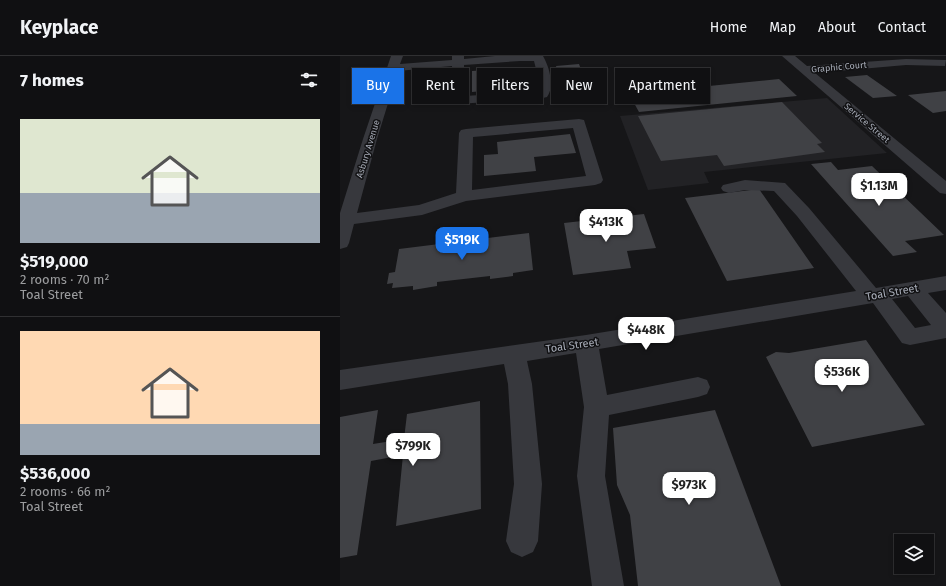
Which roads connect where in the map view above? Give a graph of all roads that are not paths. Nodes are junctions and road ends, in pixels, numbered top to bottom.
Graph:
1 (788, 56) edge
2 (536, 57) edge
3 (458, 59) edge
4 (395, 62) edge
5 (945, 63) dead end
6 (805, 70) junction
7 (729, 188) dead end
8 (946, 190) edge
9 (464, 196) junction
10 (347, 220) junction
11 (340, 243) edge
12 (946, 283) edge
13 (913, 289) junction
14 (875, 295) junction
15 (946, 327) edge
16 (946, 330) edge
17 (586, 343) junction
18 (514, 353) junction
19 (340, 380) edge
20 (698, 387) dead end
21 (597, 407) junction
22 (522, 541) dead end
23 (608, 586) edge

1 - 6 street, Service Street
2 - 3 street
2 - 3 street
3 - 4 street
4 - 10 street, Asbury Avenue
5 - 6 street, Graphic Court
6 - 8 street, Service Street
7 - 14 street
9 - 9 street
9 - 10 street
10 - 11 street, Asbury Avenue
12 - 13 street, Toal Street
13 - 14 street, Toal Street
13 - 15 street
14 - 16 street
14 - 17 street, Toal Street
17 - 18 street, Toal Street
17 - 21 street
18 - 19 street, Toal Street
18 - 22 street
20 - 21 street
21 - 23 street

